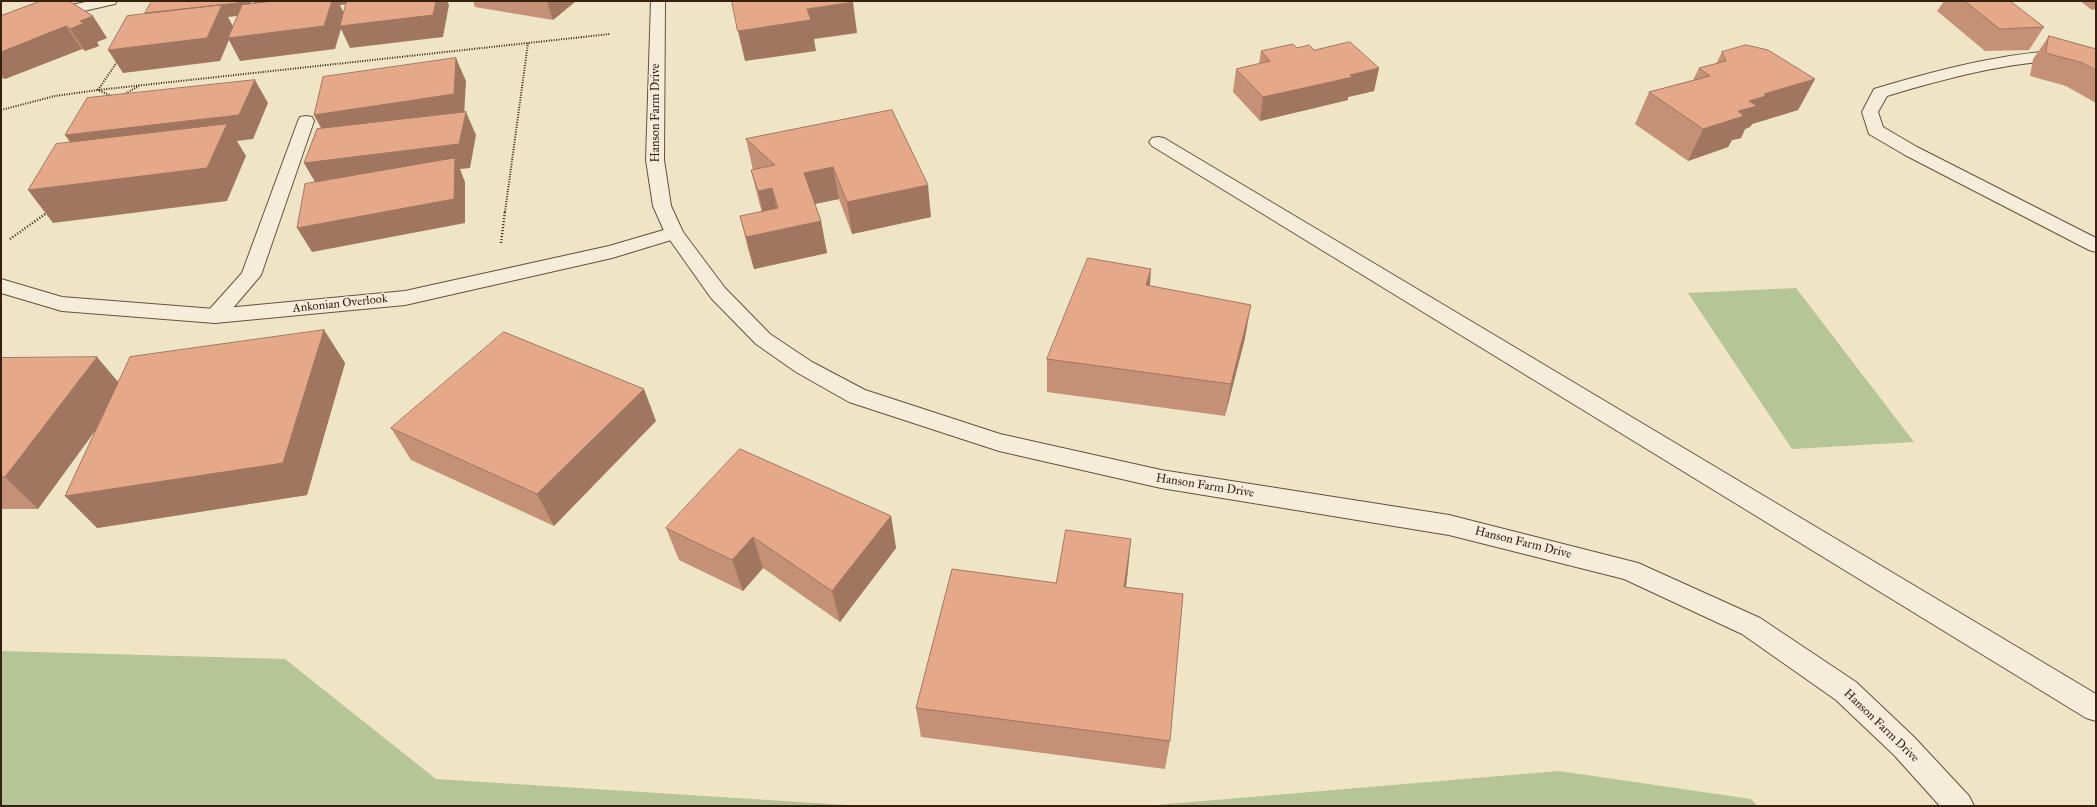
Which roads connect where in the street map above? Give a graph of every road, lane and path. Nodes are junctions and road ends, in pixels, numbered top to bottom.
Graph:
1 (110, 1) edge
2 (658, 1) edge
3 (1, 25) edge
4 (610, 34) dead end
5 (528, 43) junction
6 (2096, 54) edge
7 (119, 58) edge
8 (141, 85) junction
9 (98, 90) junction
10 (1, 110) edge
11 (306, 121) dead end
12 (1158, 142) dead end
13 (51, 210) edge
14 (674, 232) junction
15 (10, 239) dead end
16 (501, 245) dead end
17 (2096, 246) edge
18 (1, 286) edge
19 (215, 316) junction
20 (2096, 709) edge
21 (1959, 806) edge

1 - 3 street
2 - 14 street, Hanson Farm Drive
4 - 5 path
5 - 8 path
5 - 16 path
6 - 17 street
7 - 9 path
8 - 9 path
8 - 9 path
9 - 10 path
11 - 19 street
12 - 20 street
13 - 15 path
14 - 19 street, Ankonian Overlook
14 - 21 street, Hanson Farm Drive
18 - 19 street, Ankonian Overlook

